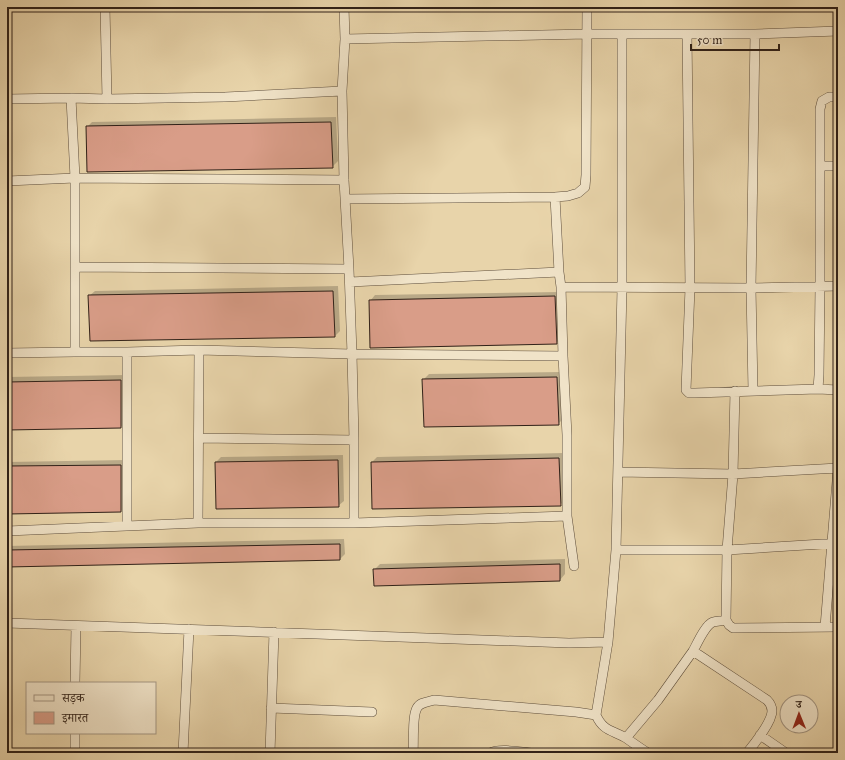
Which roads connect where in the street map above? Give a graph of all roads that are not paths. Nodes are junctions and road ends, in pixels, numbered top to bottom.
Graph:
1 (105, 7) edge
2 (344, 7) edge
3 (587, 7) edge
4 (838, 31) edge
5 (587, 34) junction
6 (622, 34) junction
7 (687, 34) junction
8 (755, 34) junction
9 (345, 39) junction
10 (342, 91) junction
11 (838, 97) edge
12 (71, 98) junction
13 (7, 99) edge
14 (108, 100) junction
15 (820, 166) junction
16 (838, 166) edge
17 (74, 178) junction
18 (344, 180) junction
19 (7, 181) edge
20 (554, 197) junction
21 (345, 199) junction
22 (75, 267) junction
23 (349, 269) junction
24 (559, 272) junction
25 (350, 282) junction
26 (820, 286) junction
27 (838, 286) edge
28 (561, 287) junction
29 (622, 288) junction
30 (690, 288) junction
31 (751, 288) junction
32 (199, 350) junction
33 (74, 352) junction
34 (128, 352) junction
35 (7, 353) edge
36 (352, 354) junction
37 (562, 356) junction
38 (818, 390) junction
39 (838, 390) edge
40 (753, 391) junction
41 (735, 392) junction
42 (198, 438) junction
43 (354, 440) junction
44 (838, 468) edge
45 (618, 472) junction
46 (733, 474) junction
47 (567, 516) junction
48 (198, 523) junction
49 (354, 523) junction
50 (127, 526) junction
51 (7, 531) edge
52 (835, 543) edge
53 (616, 550) junction
54 (727, 550) junction
55 (574, 566) dead end
56 (726, 620) junction
57 (7, 623) edge
58 (76, 626) junction
59 (825, 627) junction
60 (838, 627) edge
61 (189, 629) junction
62 (274, 632) junction
63 (608, 642) junction
64 (692, 652) junction
65 (75, 682) edge
66 (271, 708) junction
67 (372, 712) dead end
68 (596, 715) junction
69 (75, 734) edge
70 (760, 735) junction
71 (626, 738) junction
72 (75, 753) edge
73 (183, 753) edge
74 (270, 753) edge
75 (413, 753) edge
76 (490, 753) edge
77 (532, 753) edge
78 (648, 753) edge
79 (747, 753) edge
80 (786, 753) edge

1 - 14 street
2 - 9 street
3 - 5 street
4 - 8 street
5 - 6 street
5 - 9 street
5 - 20 street
6 - 7 street
6 - 29 street
7 - 8 street
7 - 30 street
8 - 31 street
9 - 10 street
10 - 14 street
10 - 18 street
11 - 15 street
12 - 13 street
12 - 14 street
12 - 17 street
15 - 16 street
15 - 26 street
17 - 18 street
17 - 19 street
17 - 22 street
18 - 21 street
20 - 21 street
20 - 24 street
21 - 23 street
22 - 23 street
22 - 33 street
23 - 25 street
24 - 25 street
24 - 28 street
25 - 36 street
26 - 27 street
26 - 31 street
26 - 38 street
28 - 29 street
28 - 37 street
29 - 30 street
29 - 45 street
30 - 31 street
30 - 41 street
31 - 40 street
32 - 34 street
32 - 36 street
32 - 42 street
33 - 34 street
33 - 35 street
34 - 50 street
36 - 37 street
36 - 43 street
37 - 47 street
38 - 39 street
38 - 40 street
40 - 41 street
41 - 46 street
42 - 43 street
42 - 48 street
43 - 49 street
44 - 46 street
44 - 52 street
45 - 46 street
45 - 53 street
46 - 54 street
47 - 49 street
47 - 55 street
48 - 49 street
48 - 50 street
50 - 51 street
52 - 54 street
52 - 59 street
53 - 54 street
53 - 63 street
54 - 56 street
56 - 59 street
56 - 64 street
57 - 58 street
58 - 61 street
58 - 65 street
59 - 60 street
61 - 62 street
61 - 73 street
62 - 63 street
62 - 66 street
63 - 68 street
64 - 70 street
64 - 71 street
66 - 67 street
66 - 74 street
68 - 71 street
68 - 75 street
69 - 72 street
70 - 79 street
70 - 80 street
71 - 78 street
76 - 77 street

